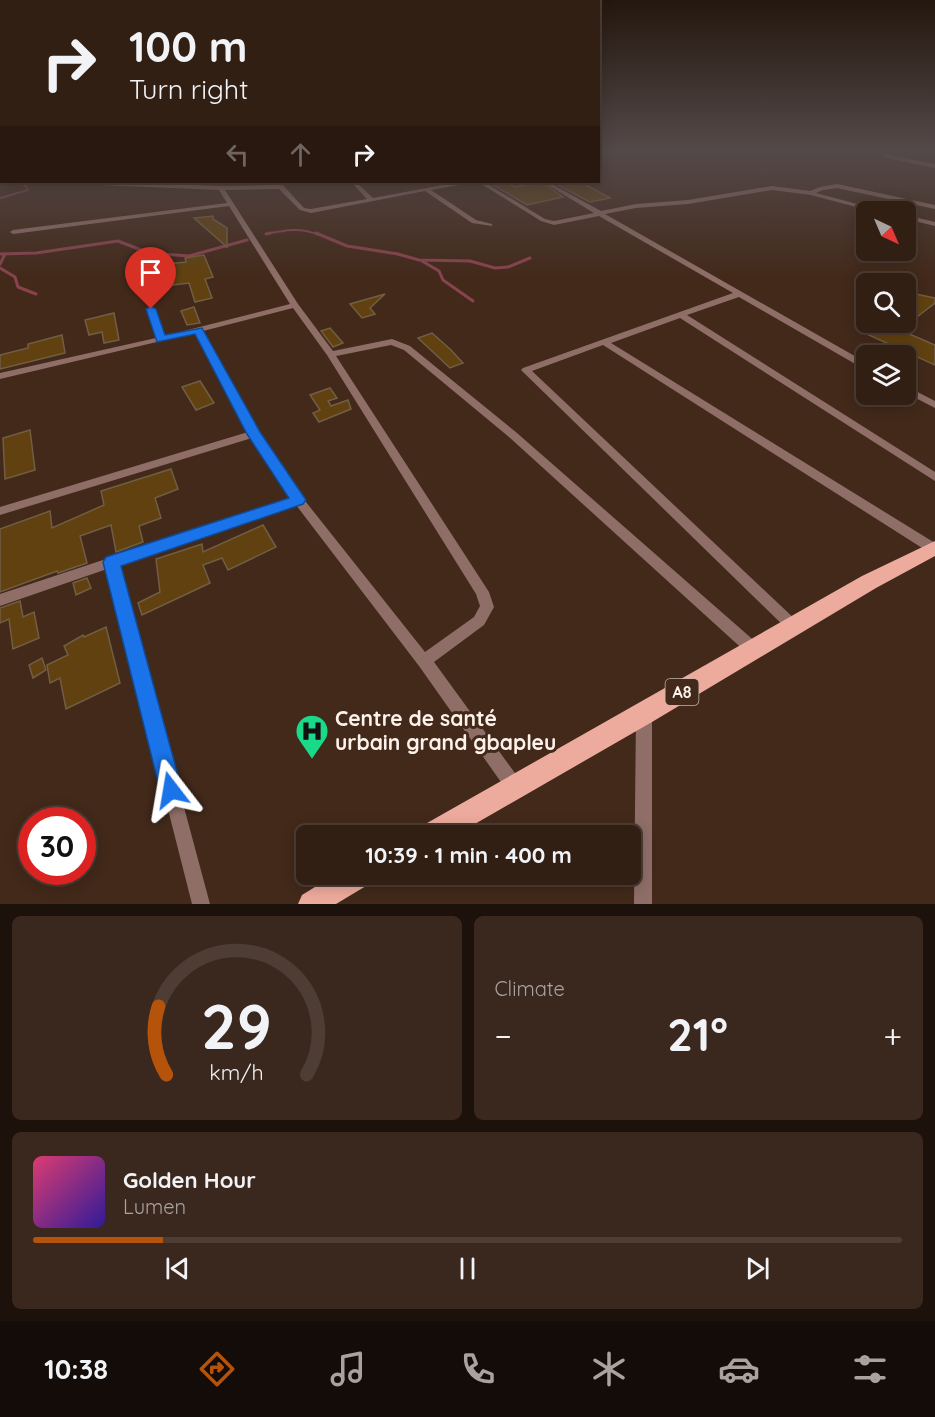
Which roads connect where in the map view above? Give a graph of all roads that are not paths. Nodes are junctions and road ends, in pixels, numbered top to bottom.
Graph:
1 (224, 193) edge
2 (287, 193) edge
3 (365, 193) edge
4 (405, 193) edge
5 (432, 193) edge
6 (500, 193) edge
7 (565, 193) edge
8 (741, 193) edge
9 (806, 193) edge
10 (871, 193) edge
11 (811, 194) joint
12 (372, 200) junction
13 (230, 204) junction
14 (856, 205) edge
15 (935, 207) edge
16 (600, 213) junction
17 (916, 219) edge
18 (935, 224) edge
19 (490, 225) dead end
20 (14, 232) dead end
21 (739, 294) junction
22 (296, 305) junction
23 (151, 309) dead end
24 (681, 315) junction
25 (198, 330) junction
26 (161, 339) junction
27 (604, 342) junction
28 (331, 354) junction
29 (856, 361) edge
30 (0, 376) edge
31 (916, 395) edge
32 (935, 405) edge
33 (254, 434) junction
34 (935, 477) edge
35 (298, 500) junction
36 (0, 511) edge
37 (934, 549) edge
38 (112, 562) junction
39 (0, 600) edge
40 (794, 627) junction
41 (753, 649) junction
42 (424, 661) junction
43 (644, 714) junction
44 (514, 786) junction
45 (448, 825) edge
46 (343, 885) edge
47 (201, 904) edge
48 (311, 904) edge
49 (643, 904) edge

1 - 13 street
2 - 12 street
3 - 12 street
4 - 12 street
5 - 19 street
6 - 16 street
7 - 16 street
8 - 16 street
9 - 11 street
10 - 15 street
11 - 14 street
13 - 20 street
13 - 22 street
16 - 21 street
17 - 18 street
21 - 24 street
21 - 29 street
22 - 25 street
22 - 28 street
23 - 26 street
24 - 27 street
24 - 34 street
25 - 26 street
25 - 33 street
26 - 30 street
27 - 37 street
27 - 40 street
28 - 41 street
28 - 42 street
31 - 32 street
33 - 35 street
33 - 36 street
35 - 38 street
35 - 42 street
37 - 40 main road, A8
38 - 39 street
38 - 47 street
40 - 41 main road, A8
41 - 43 main road, A8
42 - 44 street
43 - 44 main road, A8
43 - 49 street
44 - 45 main road, A8
46 - 48 main road

